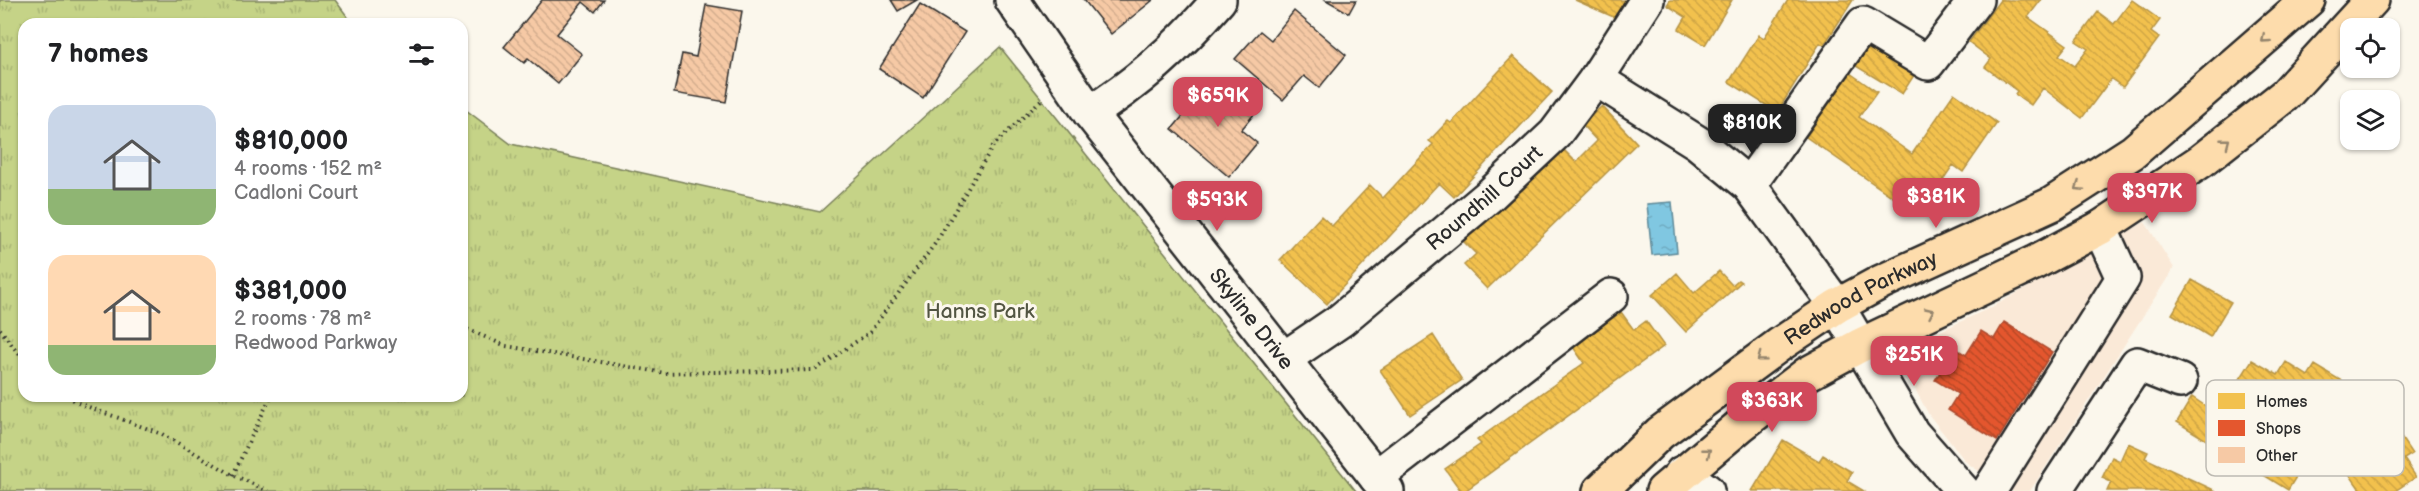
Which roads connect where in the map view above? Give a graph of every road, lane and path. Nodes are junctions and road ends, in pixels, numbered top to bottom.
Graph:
1 (1012, 0) edge
2 (1219, 0) edge
3 (1647, 0) edge
4 (1976, 0) edge
5 (2308, 0) edge
6 (2372, 0) edge
7 (1870, 12) edge
8 (1066, 77) junction
9 (1596, 79) junction
10 (1090, 112) junction
11 (1749, 185) junction
12 (2100, 228) junction
13 (1611, 296) dead end
14 (1837, 306) junction
15 (0, 329) edge
16 (468, 330) edge
17 (1859, 346) junction
18 (18, 353) edge
19 (1285, 358) junction
20 (2180, 381) dead end
21 (77, 402) edge
22 (268, 402) edge
23 (232, 475) junction
24 (1377, 485) edge
25 (1684, 485) edge
26 (268, 491) edge
27 (1600, 491) edge
28 (1963, 491) edge
29 (1989, 491) edge
30 (2054, 491) edge

1 - 8 street, Skyline Drive
2 - 10 street
3 - 9 street, Roundhill Court
4 - 7 street
5 -> 14 main road, Redwood Parkway
12 -> 6 main road, Redwood Parkway
7 - 11 street
8 - 10 street, Skyline Drive
8 - 16 path
9 - 11 street
9 - 19 street, Roundhill Court
10 - 19 street, Skyline Drive
11 - 14 street
17 -> 12 main road, Redwood Parkway
12 - 29 street
13 - 24 street
14 - 17 street
14 -> 27 main road, Redwood Parkway
15 - 18 path
25 -> 17 main road, Redwood Parkway
17 - 28 street
19 - 24 street, Skyline Drive
20 - 30 street
21 - 23 path
22 - 23 path
23 - 26 path

